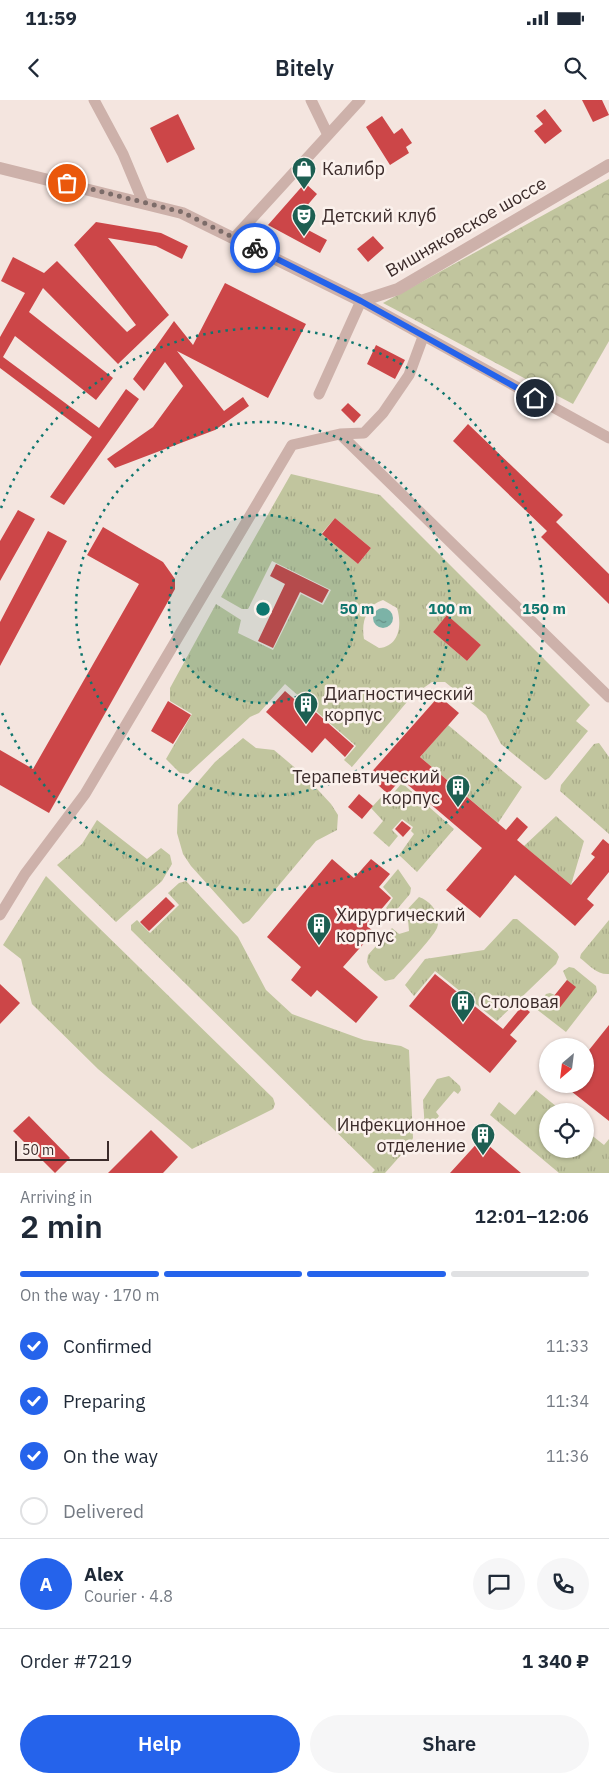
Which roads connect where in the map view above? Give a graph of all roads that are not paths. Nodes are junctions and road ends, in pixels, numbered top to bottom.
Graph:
1 (94, 100) edge
2 (311, 100) edge
3 (360, 100) edge
4 (328, 135) junction
5 (609, 165) edge
6 (0, 168) edge
7 (143, 202) junction
8 (235, 237) junction
9 (361, 301) junction
10 (423, 337) junction
11 (319, 394) dead end
12 (340, 434) junction
13 (609, 438) edge
14 (609, 696) edge
15 (0, 915) edge

1 - 7 street
2 - 4 street
3 - 4 street
4 - 8 street
5 - 9 street, Вишняковское шоссе
6 - 7 street
7 - 8 street
8 - 9 street
9 - 10 street
9 - 11 street
10 - 12 street
10 - 13 street
12 - 14 street
12 - 15 street

